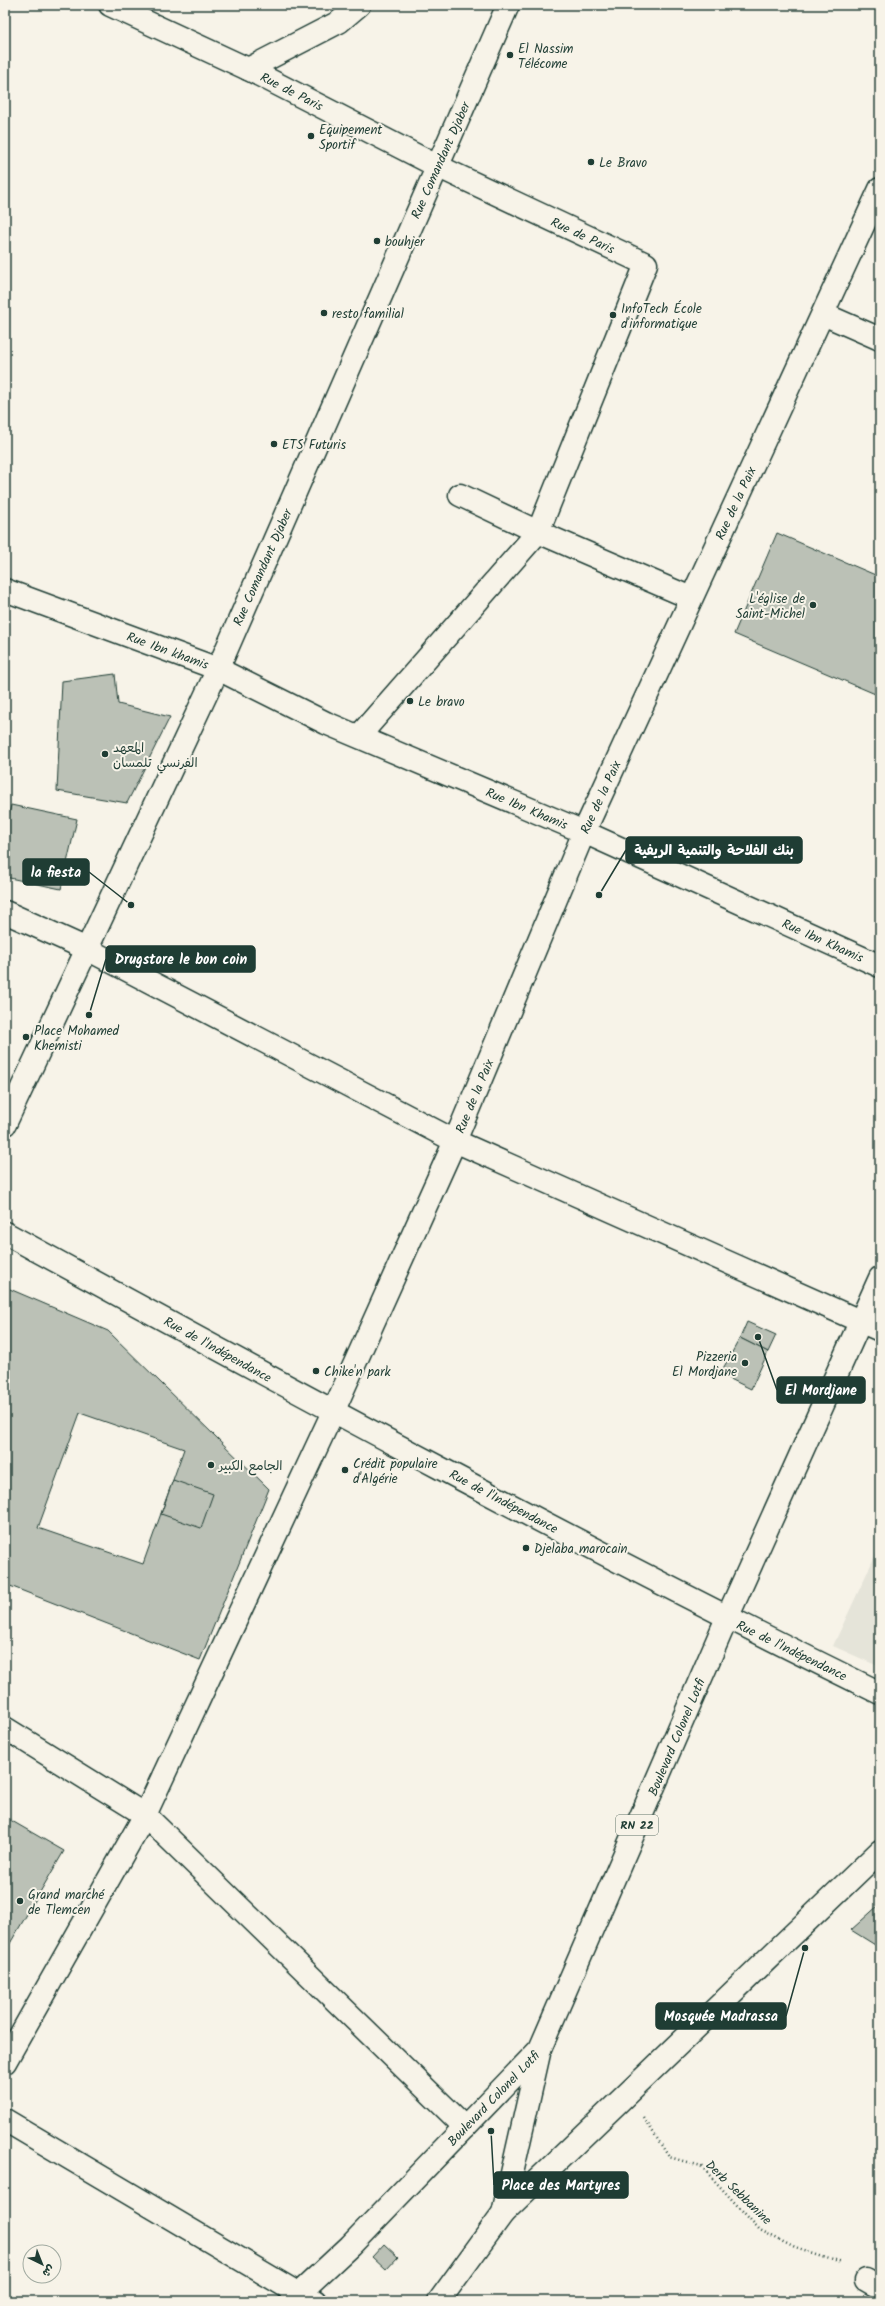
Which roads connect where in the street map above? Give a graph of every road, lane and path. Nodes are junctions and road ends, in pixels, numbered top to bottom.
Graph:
1 (110, 5) edge
2 (359, 5) edge
3 (508, 5) edge
4 (248, 68) junction
5 (437, 166) junction
6 (880, 189) edge
7 (823, 314) junction
8 (880, 338) edge
9 (460, 495) dead end
10 (538, 532) junction
11 (5, 590) edge
12 (691, 598) junction
13 (218, 669) junction
14 (326, 723) joint
15 (359, 736) junction
16 (584, 832) junction
17 (5, 912) edge
18 (87, 949) junction
19 (880, 966) edge
20 (5, 1124) edge
21 (455, 1141) junction
22 (5, 1232) edge
23 (880, 1278) edge
24 (860, 1321) junction
25 (880, 1330) edge
26 (333, 1412) junction
27 (727, 1618) junction
28 (880, 1693) edge
29 (5, 1728) edge
30 (145, 1815) junction
31 (880, 1851) edge
32 (540, 2049) junction
33 (5, 2062) edge
34 (642, 2113) dead end
35 (5, 2120) edge
36 (465, 2127) junction
37 (503, 2213) junction
38 (873, 2284) edge
39 (302, 2299) edge
40 (439, 2301) edge

1 - 4 street, Rue de Paris
2 - 4 street
3 - 5 street, Rue Comandant Djaber
4 - 5 street, Rue de Paris
5 - 10 street, Rue de Paris
5 - 13 street, Rue Comandant Djaber
6 - 7 street, Rue de la Paix
7 - 8 street
7 - 12 street, Rue de la Paix
9 - 10 street
10 - 12 street
10 - 15 street
11 - 13 street, Rue Ibn khamis
12 - 16 street, Rue de la Paix
13 - 14 street, Rue Ibn khamis
13 - 18 street, Rue Comandant Djaber
14 - 15 street, Rue Ibn Khamis
15 - 16 street, Rue Ibn Khamis
16 - 19 street, Rue Ibn Khamis
16 - 21 street, Rue de la Paix
17 - 18 street
18 - 20 street, Rue Comandant Djaber
18 - 21 street
21 - 24 street
21 - 26 street, Rue de la Paix
22 - 26 street, Rue de l'Indépendance
23 - 24 street, Boulevard Colonel Lotfi / RN 22
24 - 25 street
24 - 27 street, Boulevard Colonel Lotfi / RN 22
26 - 27 street, Rue de l'Indépendance
26 - 30 street, Rue de la Paix
27 - 28 street, Rue de l'Indépendance
27 - 32 street, Boulevard Colonel Lotfi / RN 22
29 - 30 street
30 - 33 street, Rue de la Paix
30 - 36 street
31 - 37 street
32 - 36 street, Boulevard Colonel Lotfi / RN 22
32 - 37 street
34 - 38 path, Derb Sebbanine
35 - 39 street
36 - 39 street, Boulevard Colonel Lotfi / RN 22
37 - 40 street

